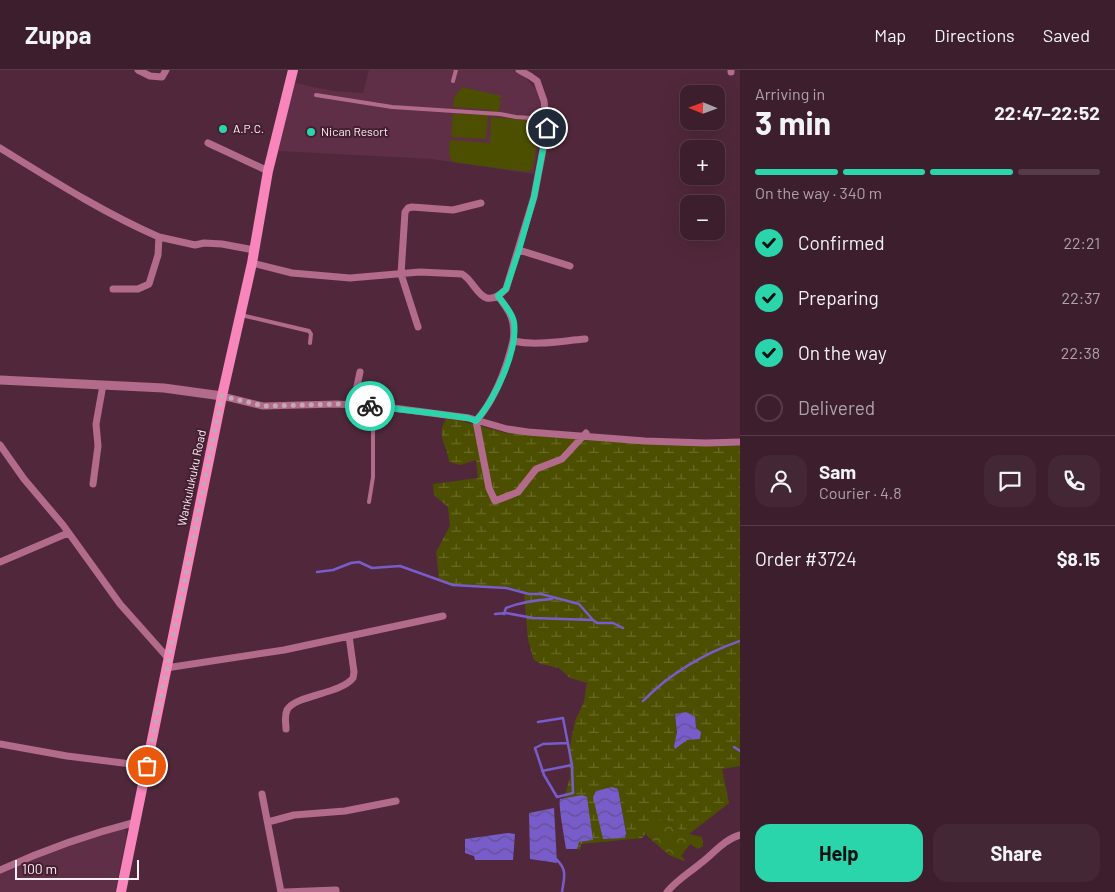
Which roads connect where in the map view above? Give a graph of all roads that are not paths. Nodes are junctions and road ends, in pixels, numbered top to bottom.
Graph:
1 (138, 70) edge
2 (166, 70) edge
3 (293, 70) edge
4 (456, 70) edge
5 (519, 70) edge
6 (453, 81) dead end
7 (316, 95) dead end
8 (535, 114) dead end
9 (208, 143) dead end
10 (0, 148) edge
11 (268, 171) junction
12 (481, 203) dead end
13 (159, 237) junction
14 (254, 250) junction
15 (519, 250) junction
16 (252, 263) junction
17 (570, 266) dead end
18 (401, 274) junction
19 (113, 289) dead end
20 (498, 296) junction
21 (240, 315) junction
22 (418, 327) dead end
23 (585, 339) dead end
24 (513, 340) junction
25 (310, 343) dead end
26 (360, 372) dead end
27 (0, 380) edge
28 (103, 386) junction
29 (222, 396) junction
30 (353, 405) junction
31 (373, 406) junction
32 (476, 421) junction
33 (586, 433) junction
34 (740, 442) edge
35 (0, 445) edge
36 (93, 484) dead end
37 (369, 502) dead end
38 (68, 533) junction
39 (0, 562) edge
40 (443, 616) dead end
41 (349, 636) junction
42 (167, 663) junction
43 (286, 729) dead end
44 (0, 744) edge
45 (147, 766) junction
46 (262, 794) dead end
47 (396, 801) dead end
48 (136, 822) junction
49 (268, 822) junction
50 (740, 835) edge
51 (0, 870) edge
52 (121, 892) edge
53 (281, 892) edge
54 (285, 892) edge
55 (336, 892) edge
56 (668, 892) edge

1 - 2 street
3 - 11 main road, Wankulukuku Road
4 - 6 lane
5 - 15 street
7 - 8 lane
9 - 11 street
10 - 13 street
11 - 14 main road, Wankulukuku Road
12 - 18 street
13 - 14 street
13 - 19 street
14 - 16 main road, Wankulukuku Road
15 - 17 street
15 - 20 street
16 - 18 street
16 - 21 main road, Wankulukuku Road
18 - 20 street
18 - 22 street
20 - 24 street
21 - 25 lane
21 - 29 main road, Wankulukuku Road
23 - 24 street
24 - 32 street
26 - 30 street
27 - 28 street
28 - 29 street
28 - 36 street
29 - 30 street
29 - 42 main road, Wankulukuku Road
30 - 31 street
31 - 32 street
31 - 37 lane
32 - 33 street
32 - 33 street
33 - 34 street
35 - 38 street
38 - 39 street
38 - 42 street
40 - 41 street
41 - 42 street
41 - 43 street
42 - 45 main road, Wankulukuku Road
44 - 45 street
45 - 48 main road, Wankulukuku Road
46 - 49 street
47 - 49 street
48 - 51 street
48 - 52 main road, Wankulukuku Road
49 - 53 street
50 - 56 street
54 - 55 street

